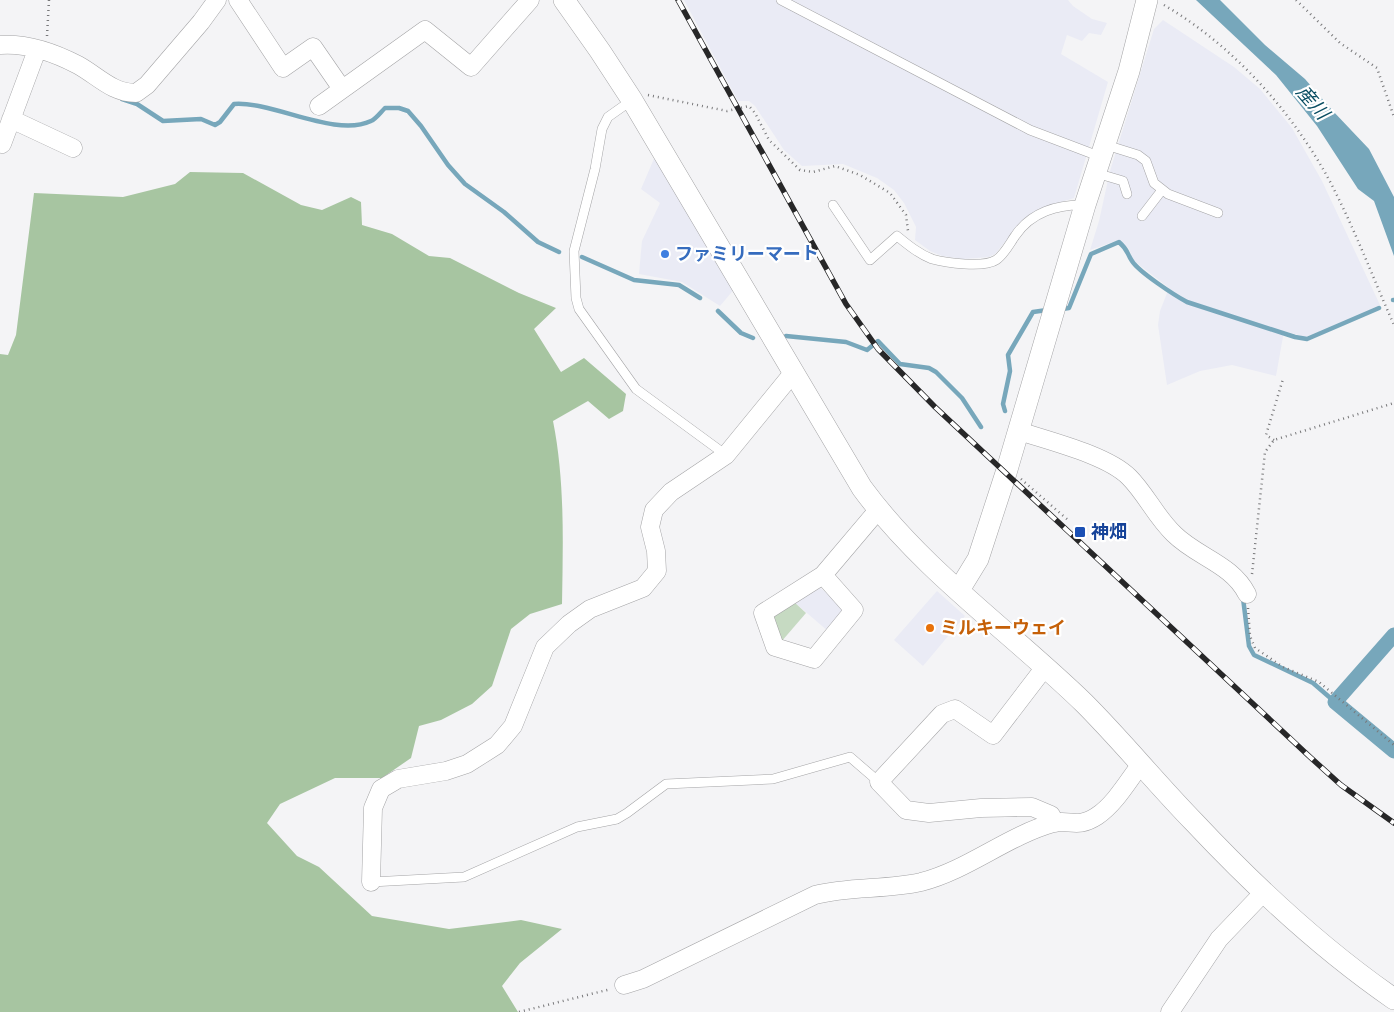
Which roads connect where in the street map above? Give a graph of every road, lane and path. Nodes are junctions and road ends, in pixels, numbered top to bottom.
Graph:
1 (48, 0) edge
2 (217, 0) edge
3 (238, 0) edge
4 (530, 0) edge
5 (564, 0) edge
6 (781, 0) edge
7 (1296, 0) edge
8 (1153, 1) edge
9 (0, 45) edge
10 (41, 50) junction
11 (342, 89) junction
12 (632, 100) junction
13 (319, 106) dead end
14 (1394, 117) edge
15 (11, 119) junction
16 (2, 144) dead end
17 (73, 148) dead end
18 (1101, 158) junction
19 (1162, 190) junction
20 (1127, 194) dead end
21 (833, 205) dead end
22 (1084, 206) junction
23 (1218, 213) dead end
24 (1142, 216) dead end
25 (909, 245) junction
26 (1394, 325) edge
27 (793, 373) junction
28 (1283, 379) dead end
29 (1394, 403) edge
30 (1020, 431) junction
31 (1274, 440) junction
32 (726, 456) junction
33 (1018, 476) dead end
34 (878, 510) junction
35 (1068, 520) dead end
36 (1245, 574) dead end
37 (823, 575) junction
38 (959, 590) junction
39 (1247, 594) joint
40 (1045, 667) junction
41 (1394, 746) edge
42 (1141, 764) junction
43 (879, 782) junction
44 (1055, 823) junction
45 (371, 882) joint
46 (1263, 893) junction
47 (624, 985) joint
48 (1394, 999) edge
49 (519, 1012) edge
50 (1170, 1012) edge

1 - 10 path
2 - 10 street
3 - 11 street
4 - 11 street
5 - 12 street
6 - 18 lane
7 - 14 path
8 - 18 street
8 - 26 path
9 - 10 street
10 - 15 street
11 - 13 street
12 - 25 path
12 - 27 street
12 - 32 lane
15 - 16 street
15 - 17 street
18 - 19 lane
18 - 20 lane
18 - 22 street
19 - 23 lane
19 - 24 lane
21 - 25 lane
22 - 25 lane
22 - 30 street
27 - 32 street
27 - 34 street
28 - 31 path
29 - 31 path
30 - 38 street
30 - 39 street
31 - 36 path
32 - 45 street
33 - 35 path
34 - 37 street
34 - 38 street
37 - 37 street
38 - 40 street
39 - 41 path
40 - 42 street
40 - 43 street
42 - 44 street
42 - 46 street
43 - 44 street
43 - 45 lane
44 - 47 street
46 - 48 street
46 - 50 street
47 - 49 path

